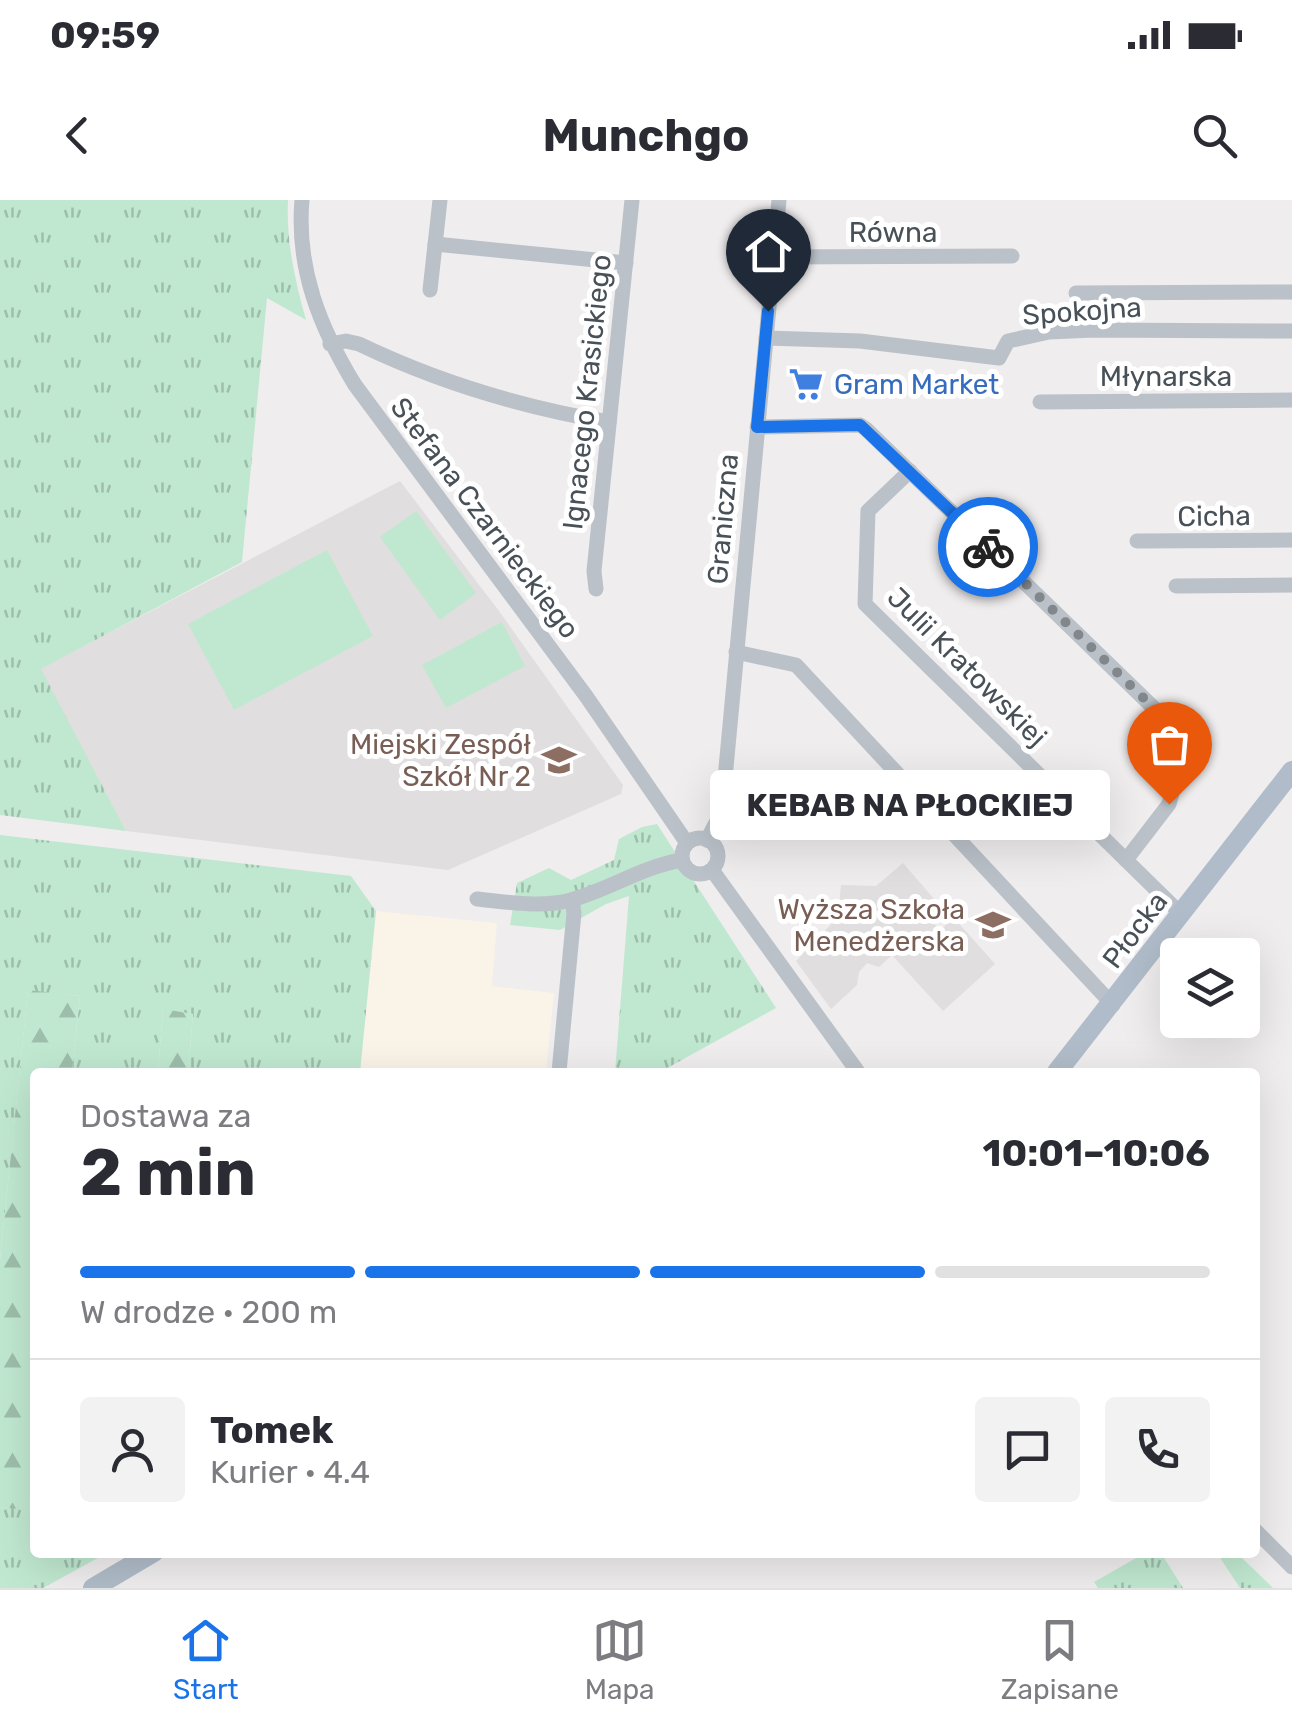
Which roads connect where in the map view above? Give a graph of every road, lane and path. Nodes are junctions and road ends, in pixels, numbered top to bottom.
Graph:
1 (302, 200) edge
2 (440, 200) edge
3 (632, 200) edge
4 (779, 200) edge
5 (435, 244) junction
6 (1012, 256) dead end
7 (774, 257) junction
8 (626, 263) junction
9 (430, 290) dead end
10 (1292, 292) edge
11 (1076, 293) dead end
12 (1292, 331) edge
13 (766, 338) junction
14 (330, 344) junction
15 (1292, 400) edge
16 (1040, 402) dead end
17 (608, 422) junction
18 (757, 427) junction
19 (910, 472) junction
20 (1292, 540) edge
21 (1137, 542) dead end
22 (1292, 584) edge
23 (1176, 586) dead end
24 (596, 589) dead end
25 (736, 652) junction
26 (1292, 772) edge
27 (707, 840) junction
28 (687, 843) junction
29 (682, 860) junction
30 (1126, 860) junction
31 (712, 870) junction
32 (477, 899) dead end
33 (572, 900) junction
34 (1181, 914) junction
35 (1113, 1004) junction
36 (559, 1068) edge
37 (855, 1068) edge
38 (1060, 1068) edge
39 (1260, 1535) edge
40 (144, 1558) edge
41 (1292, 1567) edge
42 (93, 1588) edge

1 - 14 street, Stefana Czarnieckiego
2 - 5 street
3 - 8 street, Ignacego Krasickiego
4 - 7 street, Graniczna
5 - 8 street
5 - 9 street
6 - 7 street, Równa
7 - 13 street, Graniczna
8 - 17 street, Ignacego Krasickiego
10 - 11 street
12 - 13 street, Spokojna
13 - 18 street, Graniczna
14 - 17 street
14 - 28 street, Stefana Czarnieckiego
15 - 16 street, Młynarska
17 - 24 street, Ignacego Krasickiego
18 - 19 street
18 - 25 street, Graniczna
19 - 30 street
19 - 30 street, Julii Kratowskiej
20 - 21 street, Cicha
22 - 23 street
25 - 27 street, Graniczna
25 - 35 street
26 - 34 main road, Płocka
27 - 28 street
27 - 31 street
28 - 29 street
29 - 31 street
29 - 33 street
30 - 34 street, Julii Kratowskiej
31 - 37 street
32 - 33 street
33 - 36 street
34 - 35 main road, Płocka
35 - 38 main road, Płocka
39 - 41 street
40 - 42 main road

